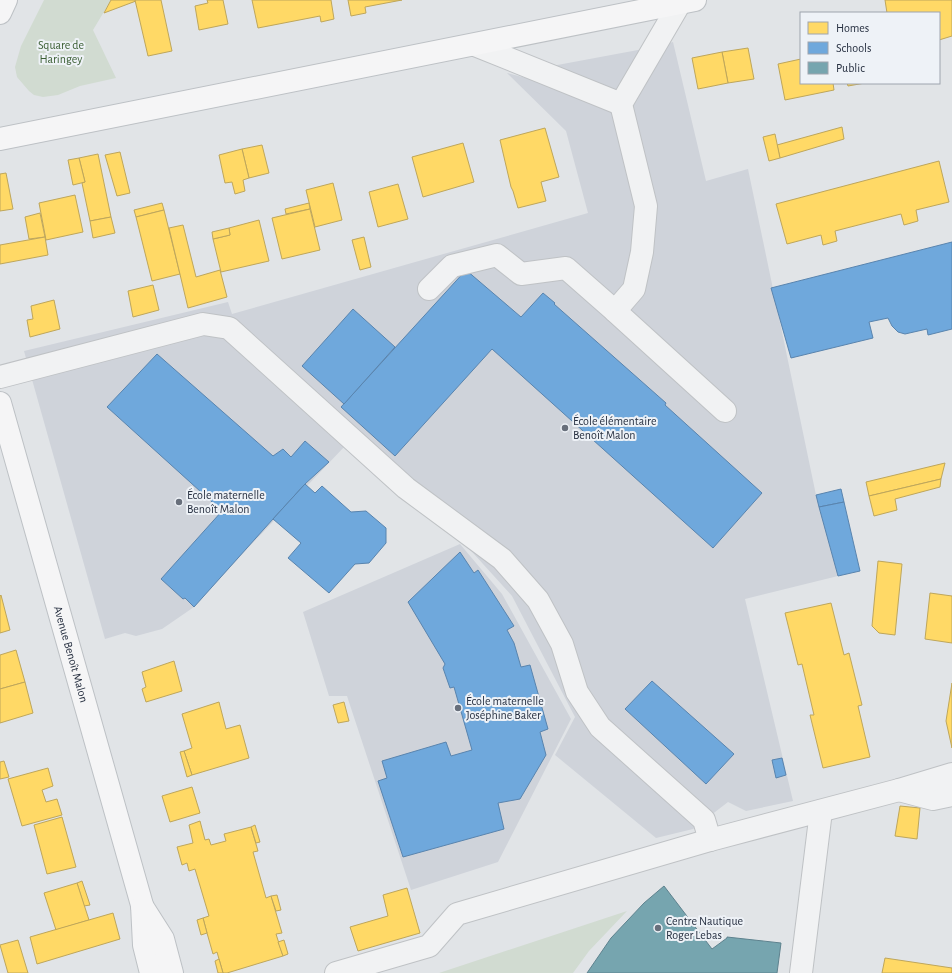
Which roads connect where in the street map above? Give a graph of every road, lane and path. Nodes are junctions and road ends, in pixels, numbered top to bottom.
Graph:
1 (6, 0) edge
2 (688, 1) edge
3 (0, 13) edge
4 (475, 44) junction
5 (621, 104) junction
6 (0, 139) edge
7 (430, 289) dead end
8 (614, 311) junction
9 (0, 377) edge
10 (0, 403) edge
11 (725, 411) dead end
12 (952, 774) edge
13 (899, 790) junction
14 (952, 795) edge
15 (821, 811) junction
16 (710, 840) junction
17 (142, 905) junction
18 (151, 973) edge
19 (172, 973) edge
20 (336, 973) edge
21 (801, 973) edge

1 - 3 main road
2 - 4 main road
2 - 5 street
4 - 5 street
4 - 6 main road
5 - 8 street
7 - 8 street
8 - 11 street
9 - 16 street
10 - 17 main road, Avenue Benoît Malon
12 - 13 street
13 - 14 street
13 - 15 street
15 - 16 street
15 - 21 street
16 - 20 street
17 - 18 main road, Avenue Benoît Malon
17 - 19 main road, Avenue Benoît Malon

